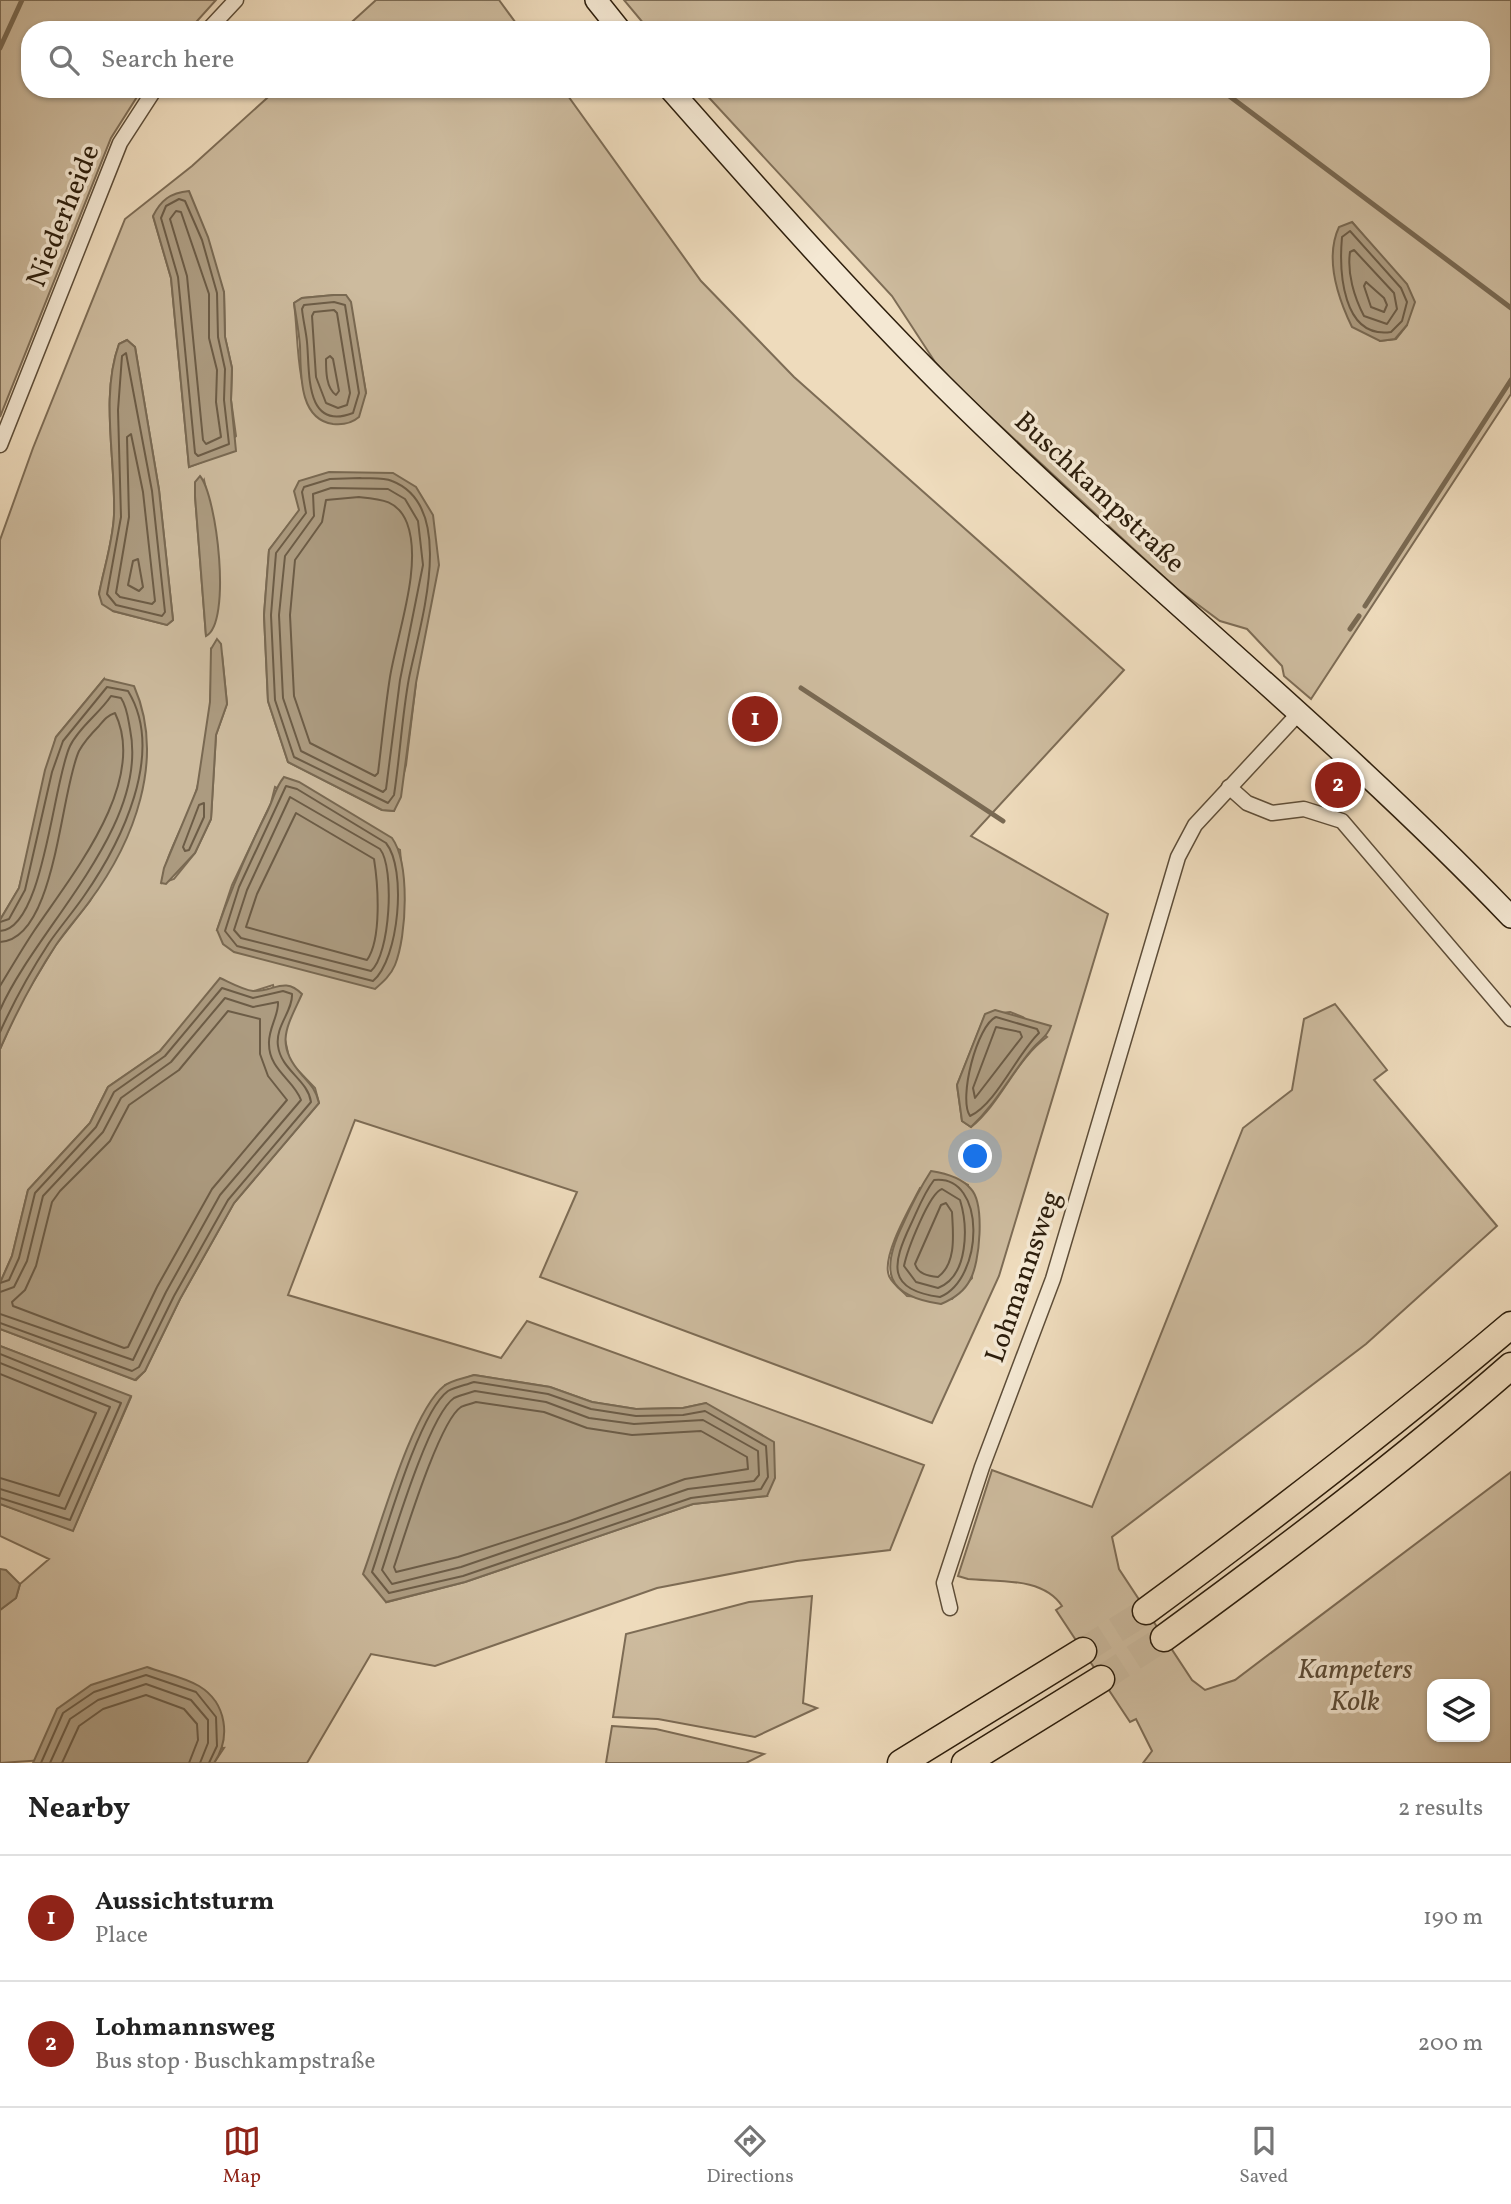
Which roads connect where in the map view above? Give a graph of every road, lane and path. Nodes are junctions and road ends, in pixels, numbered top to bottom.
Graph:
1 (236, 0) edge
2 (596, 0) edge
3 (216, 21) edge
4 (613, 21) edge
5 (149, 98) edge
6 (678, 98) edge
7 (0, 445) edge
8 (1298, 714) junction
9 (1229, 787) junction
10 (1511, 916) edge
11 (1511, 1019) edge
12 (1511, 1325) edge
13 (1511, 1366) edge
14 (950, 1608) dead end
15 (1146, 1611) tunnel mouth
16 (1164, 1638) tunnel mouth
17 (1083, 1651) tunnel mouth
18 (1101, 1679) tunnel mouth
19 (901, 1763) edge
20 (965, 1763) edge

1 - 3 street
2 - 4 main road
5 - 7 street, Niederheide
6 - 8 main road, Buschkampstraße
8 - 9 street, Lohmannsweg
8 - 10 main road, Buschkampstraße
9 - 11 street
9 - 14 street, Lohmannsweg
12 - 15 highway
13 - 16 highway
17 - 19 highway
18 - 20 highway

